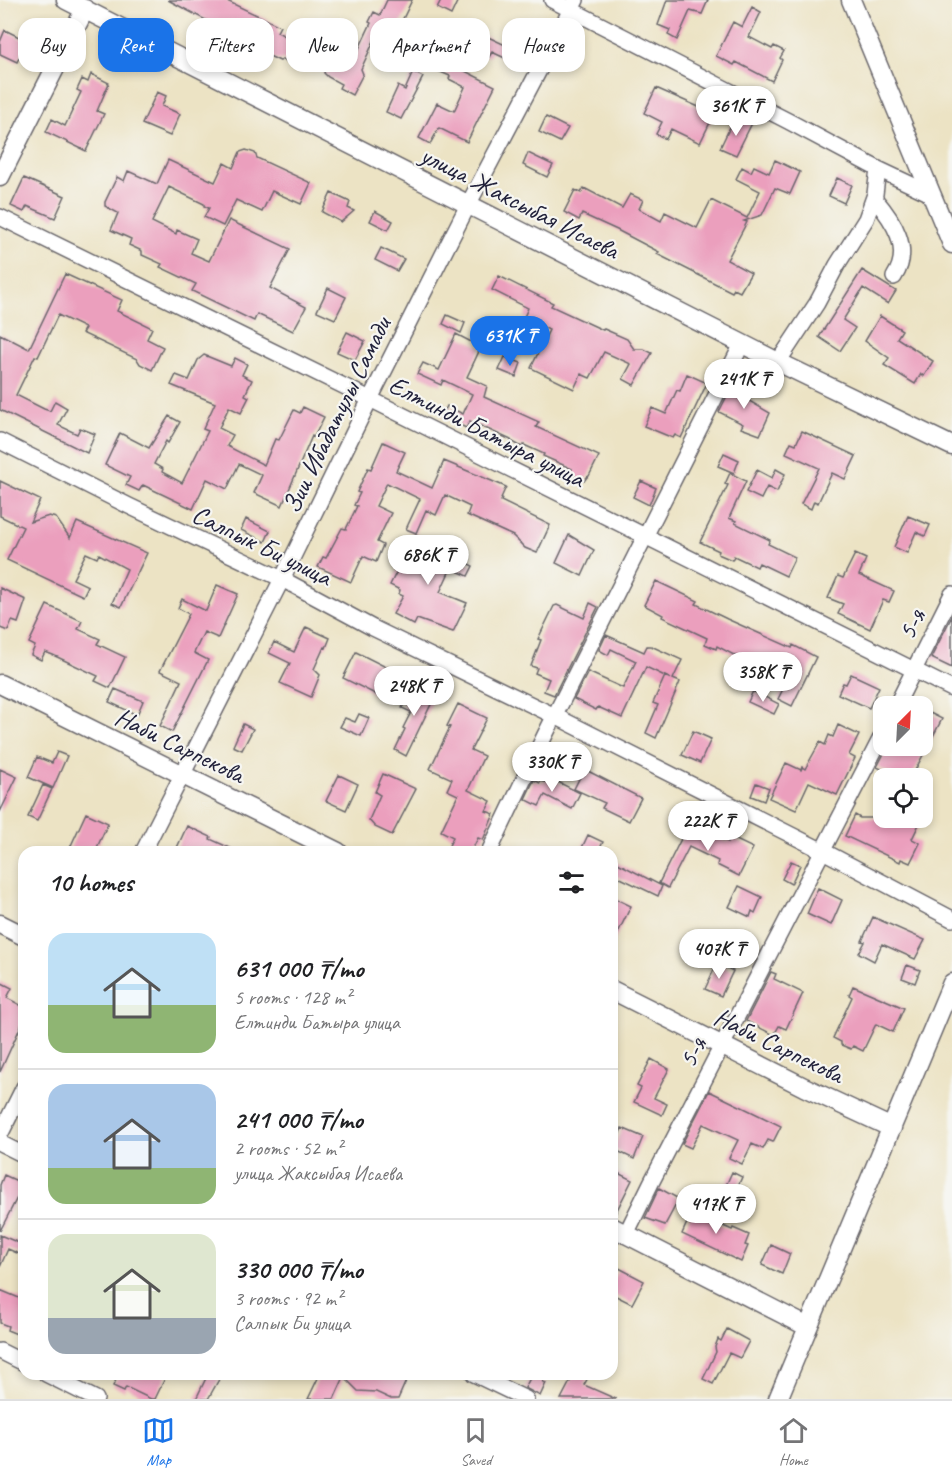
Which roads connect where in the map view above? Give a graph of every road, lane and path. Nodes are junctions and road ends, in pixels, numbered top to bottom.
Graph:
1 (66, 0) edge
2 (552, 0) edge
3 (851, 0) edge
4 (87, 5) edge
5 (573, 5) edge
6 (878, 169) junction
7 (0, 177) edge
8 (931, 194) junction
9 (874, 198) junction
10 (468, 205) junction
11 (0, 217) edge
12 (952, 244) edge
13 (894, 277) dead end
14 (742, 344) junction
15 (778, 362) junction
16 (370, 399) junction
17 (0, 441) edge
18 (952, 446) edge
19 (646, 538) junction
20 (282, 579) junction
21 (952, 594) edge
22 (915, 670) junction
23 (0, 684) edge
24 (952, 689) edge
25 (901, 696) edge
26 (555, 716) junction
27 (873, 753) edge
28 (183, 774) junction
29 (146, 846) edge
30 (326, 846) edge
31 (492, 846) edge
32 (823, 851) junction
33 (952, 919) edge
34 (0, 924) edge
35 (18, 933) edge
36 (952, 983) edge
37 (618, 993) edge
38 (722, 1045) junction
39 (18, 1099) edge
40 (892, 1128) junction
41 (0, 1135) edge
42 (0, 1143) edge
43 (18, 1152) edge
44 (619, 1231) edge
45 (808, 1327) junction
46 (0, 1351) edge
47 (18, 1360) edge
48 (58, 1380) edge
49 (488, 1380) edge
50 (96, 1399) edge
51 (526, 1399) edge
52 (778, 1399) edge

1 - 4 street, улица Жаксыбая Исаева
2 - 5 street
3 - 8 street
4 - 7 street
4 - 10 street, улица Жаксыбая Исаева
5 - 6 street
5 - 10 street, Зии Ибадатулы Самади
6 - 8 street
6 - 9 street
8 - 12 street
9 - 13 street
9 - 15 street
10 - 14 street, улица Жаксыбая Исаева
10 - 16 street, Зии Ибадатулы Самади
11 - 16 street, Елтинди Батыра улица
14 - 15 street, улица Жаксыбая Исаева
14 - 19 street
15 - 18 street, улица Жаксыбая Исаева
16 - 19 street, Елтинди Батыра улица
16 - 20 street, Зии Ибадатулы Самади
17 - 20 street, Салпык Би улица
19 - 22 street, Елтинди Батыра улица
19 - 26 street
20 - 26 street, Салпык Би улица
20 - 28 street, Зии Ибадатулы Самади
21 - 22 street, 5-я
22 - 24 street, Елтинди Батыра улица
22 - 25 street, 5-я
23 - 28 street, Наби Сарпекова
26 - 31 street
26 - 32 street, Салпык Би улица
27 - 32 street, 5-я
28 - 29 street, Зии Ибадатулы Самади
28 - 30 street, Наби Сарпекова
32 - 33 street, Салпык Би улица
32 - 38 street, 5-я
34 - 35 street
36 - 40 street
37 - 38 street, Наби Сарпекова
38 - 40 street, Наби Сарпекова
38 - 44 street, 5-я
39 - 41 street
40 - 45 street
42 - 43 street
44 - 45 street
45 - 52 street
46 - 47 street
48 - 50 street
49 - 51 street

